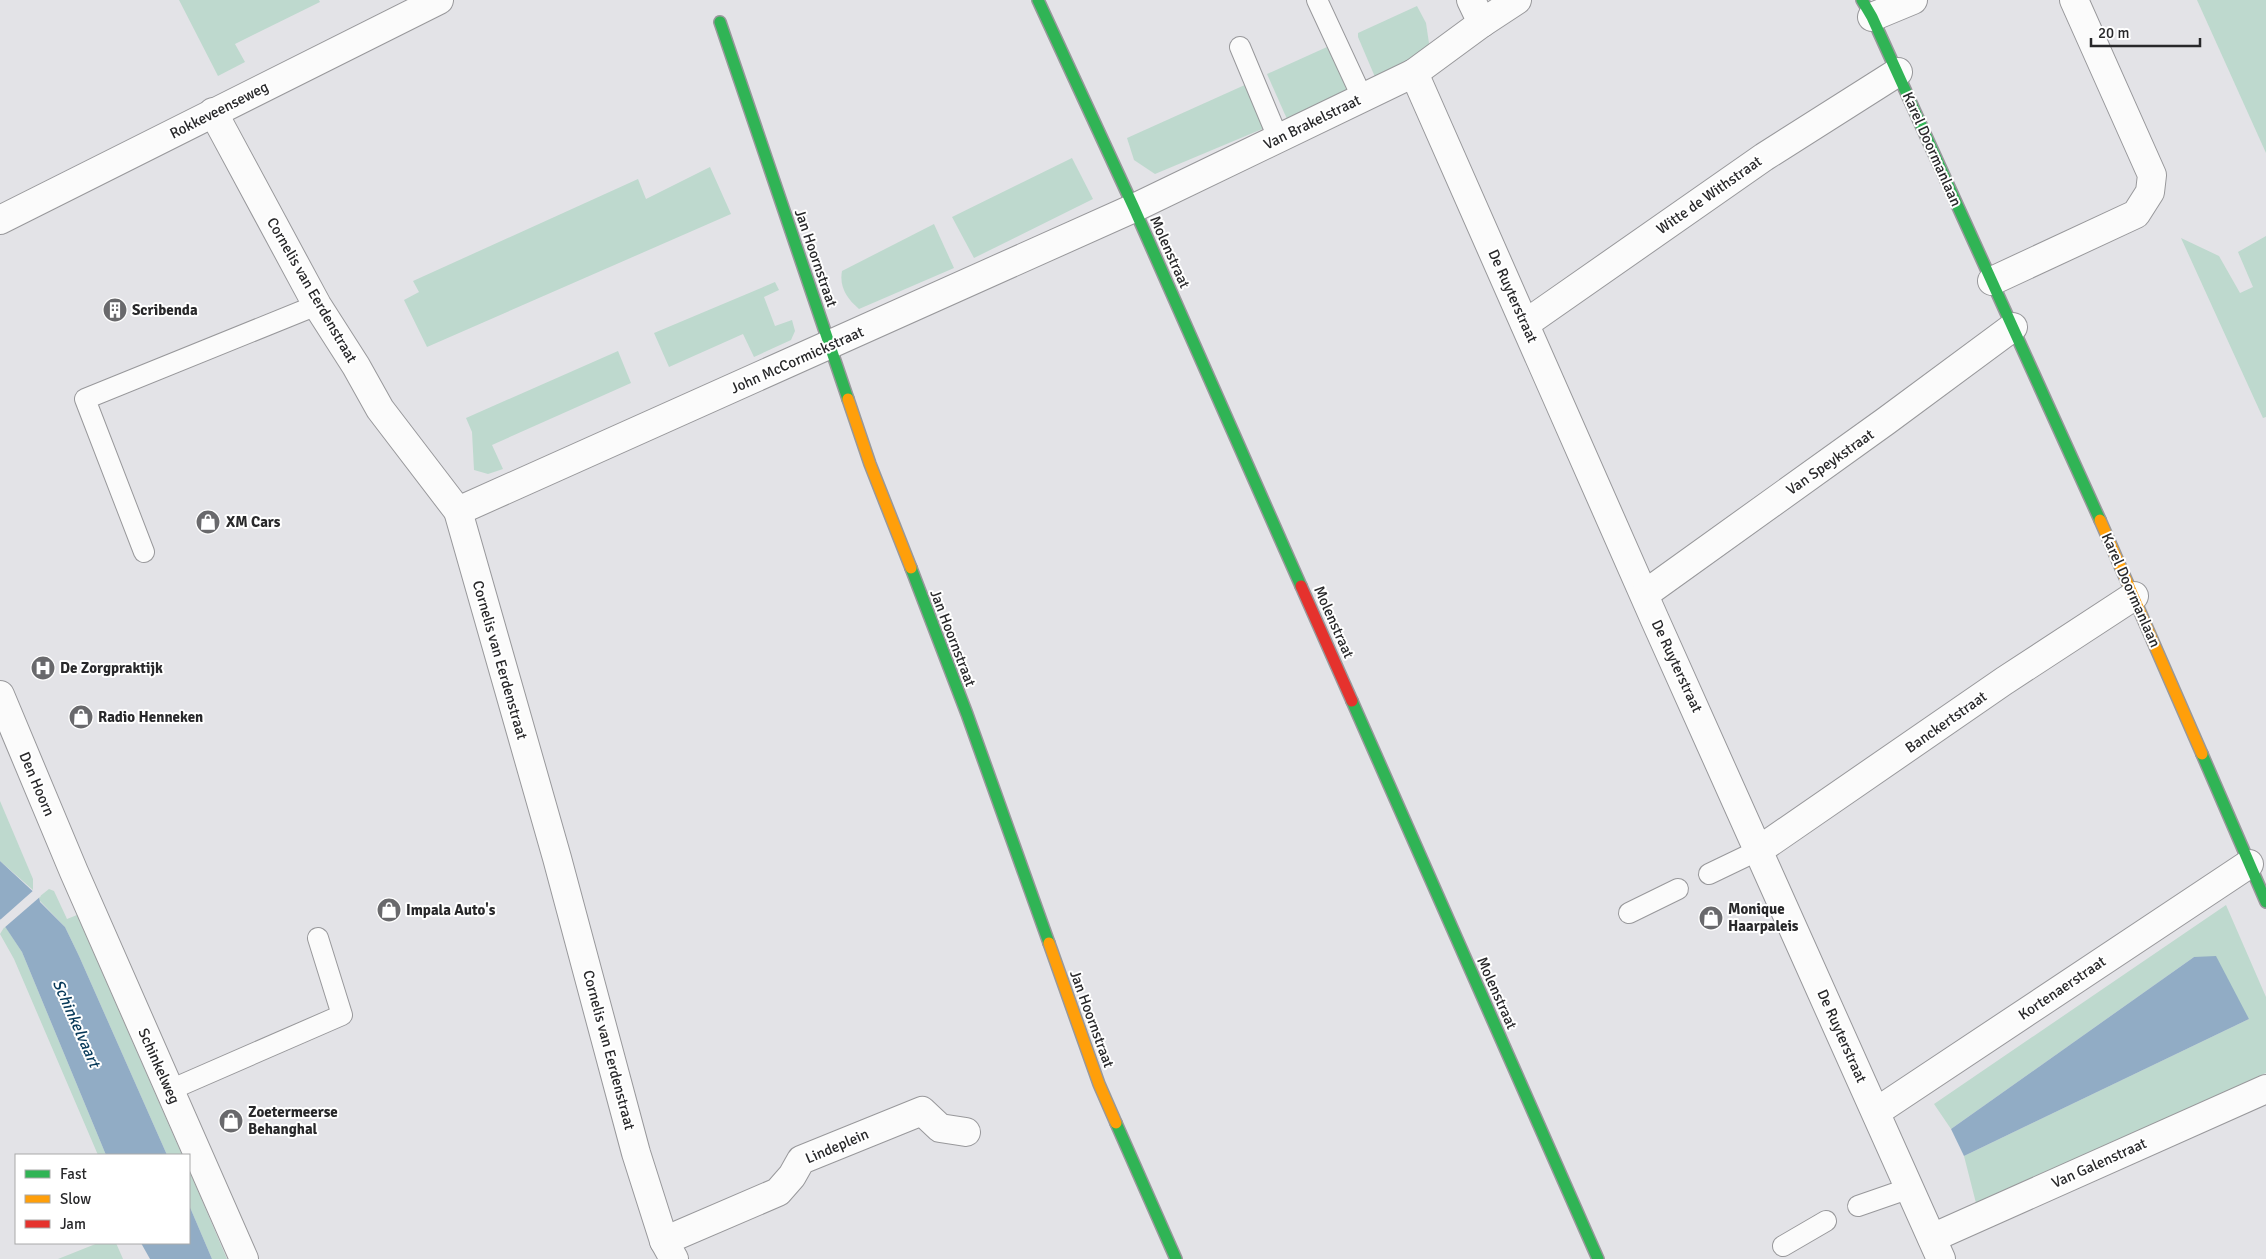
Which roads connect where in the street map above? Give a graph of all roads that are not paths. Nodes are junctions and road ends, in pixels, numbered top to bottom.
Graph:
1 (439, 0) edge
2 (1038, 0) edge
3 (1317, 0) edge
4 (1517, 0) edge
5 (1913, 0) edge
6 (2074, 0) edge
7 (1867, 8) edge
8 (1477, 12) edge
9 (720, 22) dead end
10 (1240, 47) dead end
11 (1898, 72) junction
12 (1414, 73) junction
13 (1362, 97) junction
14 (213, 112) junction
15 (1278, 138) junction
16 (1134, 208) junction
17 (0, 220) edge
18 (1992, 280) junction
19 (317, 305) junction
20 (1525, 324) junction
21 (2013, 327) junction
22 (829, 346) junction
23 (458, 511) junction
24 (144, 552) dead end
25 (1645, 594) junction
26 (2134, 596) junction
27 (0, 695) edge
28 (1759, 850) junction
29 (2249, 864) junction
30 (74, 872) joint
31 (1709, 874) dead end
32 (1678, 888) dead end
33 (2266, 902) edge
34 (1629, 913) dead end
35 (318, 938) dead end
36 (2266, 1089) edge
37 (170, 1090) junction
38 (1876, 1112) junction
39 (966, 1132) dead end
40 (1910, 1188) junction
41 (1858, 1206) dead end
42 (1826, 1221) dead end
43 (1783, 1246) dead end
44 (1937, 1249) edge
45 (669, 1250) edge
46 (244, 1259) edge
47 (1176, 1259) edge
48 (1598, 1259) edge

1 - 14 street, Rokkeveenseweg
2 - 16 street, Molenstraat
3 - 13 lane
4 - 8 street, Van Brakelstraat
5 - 7 street, Karel Doormanlaan
6 - 18 street
7 - 11 street, Karel Doormanlaan
8 - 12 street, Van Brakelstraat
9 - 22 street, Jan Hoornstraat
10 - 15 lane
11 - 18 street, Karel Doormanlaan
11 - 20 street, Witte de Withstraat
12 - 13 street, Van Brakelstraat
12 - 20 street, De Ruyterstraat
13 - 15 street, Van Brakelstraat
14 - 17 street, Rokkeveenseweg
14 - 19 street, Cornelis van Eerdenstraat
15 - 16 street, Van Brakelstraat
16 - 22 street, John McCormickstraat
16 - 48 street, Molenstraat
18 - 21 street, Karel Doormanlaan
19 - 23 street, Cornelis van Eerdenstraat
19 - 24 lane
20 - 25 street, De Ruyterstraat
21 - 25 street, Van Speykstraat
21 - 26 street, Karel Doormanlaan
22 - 23 street, John McCormickstraat
22 - 47 street, Jan Hoornstraat
23 - 45 street, Cornelis van Eerdenstraat
25 - 28 street, De Ruyterstraat
26 - 28 street, Banckertstraat
26 - 29 street, Karel Doormanlaan
27 - 30 street, Den Hoorn
28 - 31 lane
28 - 38 street, De Ruyterstraat
29 - 33 street, Karel Doormanlaan
29 - 38 street, Kortenaerstraat
30 - 37 street, Schinkelweg
32 - 34 lane
35 - 37 lane
36 - 44 street, Van Galenstraat
37 - 46 street, Schinkelweg
38 - 40 street, De Ruyterstraat
39 - 45 street, Lindeplein
40 - 41 lane
40 - 44 street, De Ruyterstraat
42 - 43 lane

